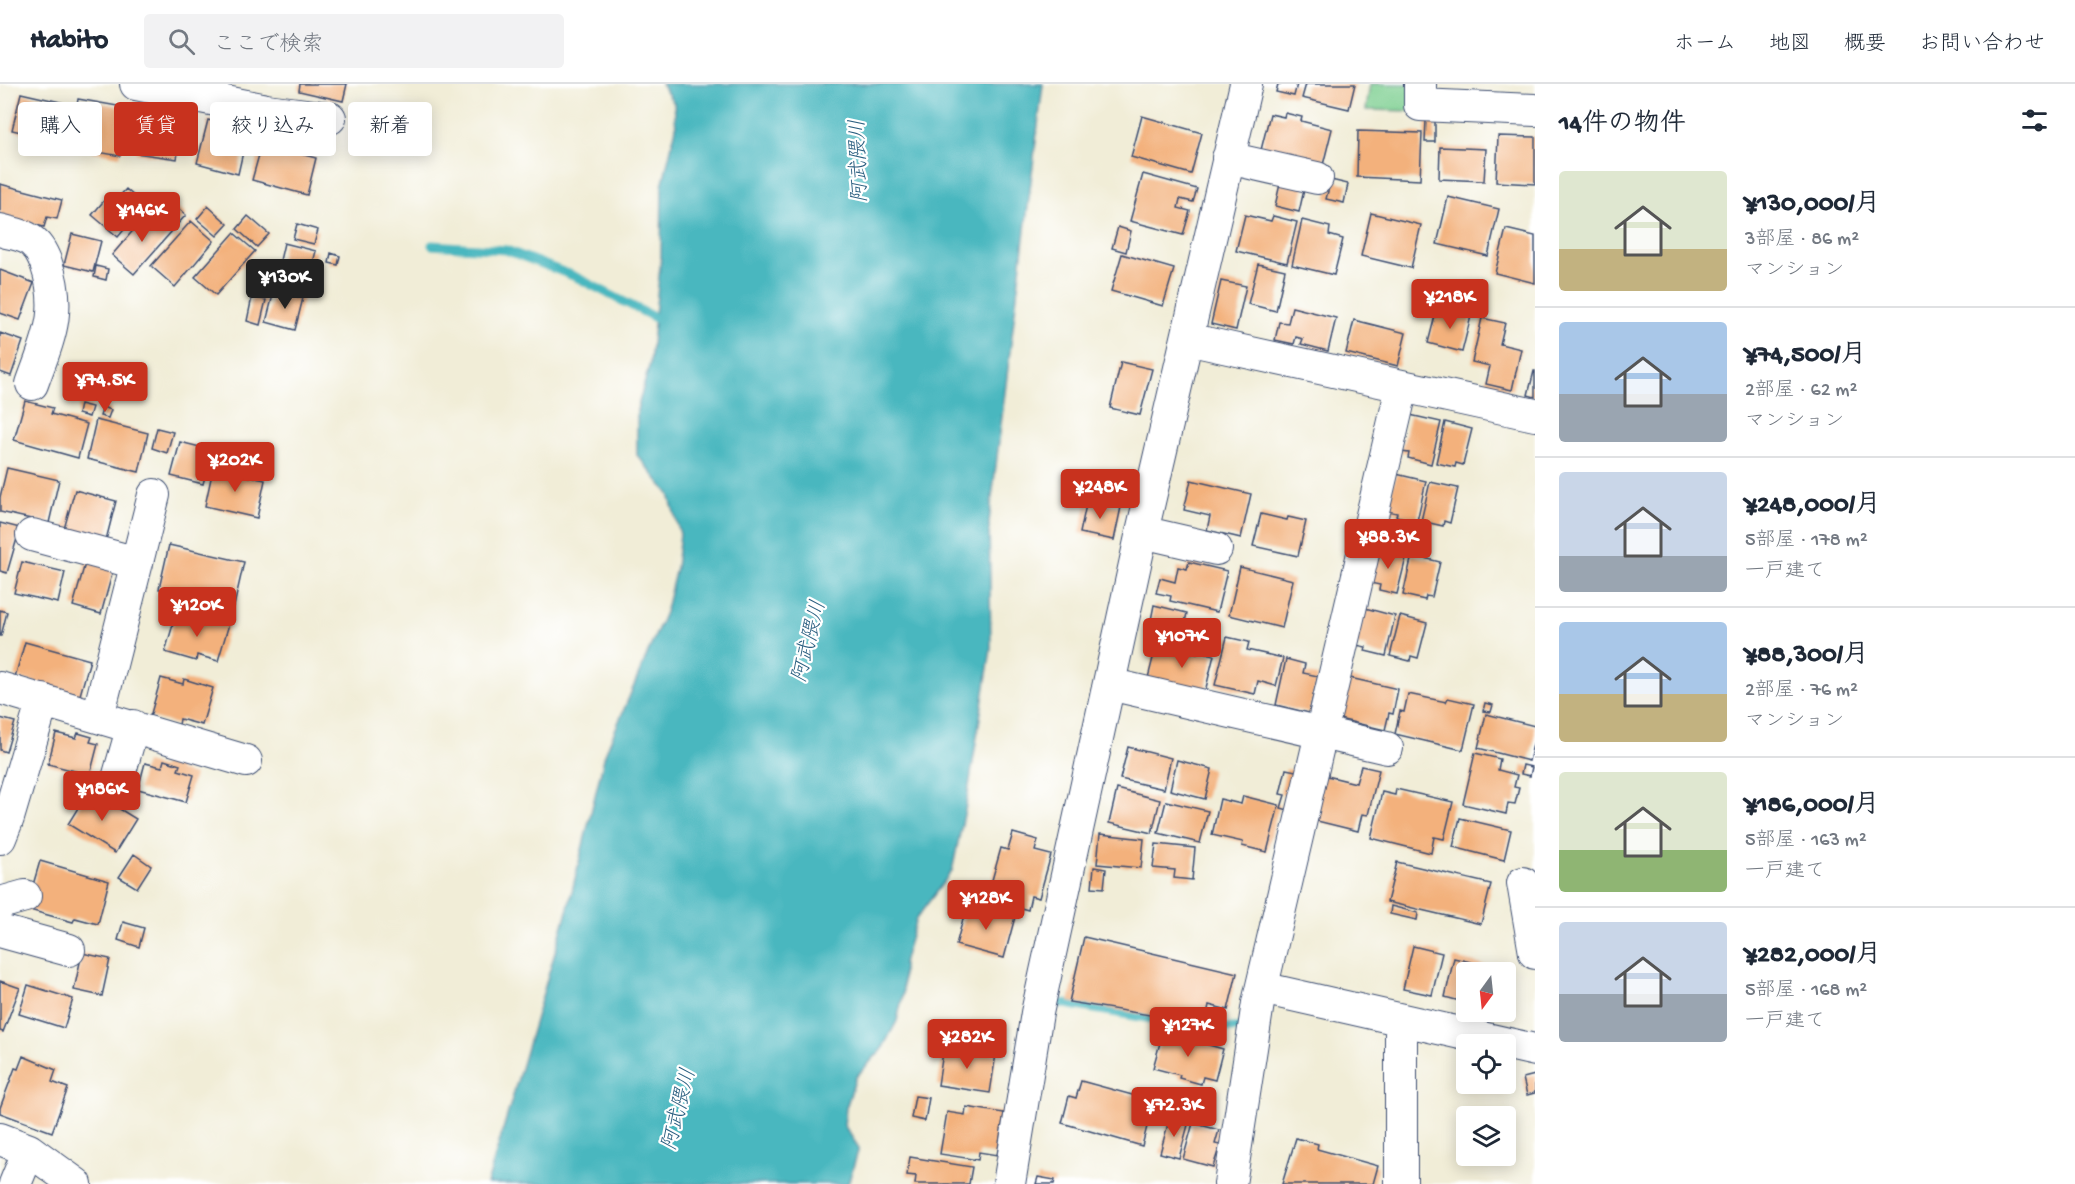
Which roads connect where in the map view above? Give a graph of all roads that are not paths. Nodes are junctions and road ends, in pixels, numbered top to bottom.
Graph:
1 (136, 84) edge
2 (1246, 84) edge
3 (1420, 84) edge
4 (226, 102) edge
5 (1535, 110) edge
6 (1228, 158) junction
7 (1317, 178) dead end
8 (0, 230) edge
9 (1187, 339) junction
10 (32, 384) dead end
11 (1402, 387) junction
12 (1535, 415) edge
13 (154, 495) dead end
14 (1142, 532) junction
15 (32, 535) dead end
16 (1216, 549) dead end
17 (137, 563) junction
18 (1109, 684) junction
19 (0, 688) edge
20 (43, 700) junction
21 (98, 716) junction
22 (133, 726) junction
23 (1321, 732) junction
24 (1387, 748) dead end
25 (246, 761) dead end
26 (115, 789) dead end
27 (0, 838) edge
28 (1523, 884) dead end
29 (0, 931) edge
30 (69, 951) dead end
31 (1535, 954) edge
32 (1262, 988) junction
33 (1401, 1020) junction
34 (1533, 1041) edge
35 (0, 1139) edge
36 (29, 1150) junction
37 (15, 1184) edge
38 (76, 1184) edge
39 (1009, 1184) edge
40 (1230, 1184) edge
41 (1401, 1184) edge

1 - 4 street
2 - 6 street
3 - 5 street
6 - 7 street
6 - 9 street
8 - 10 street
9 - 11 street
9 - 14 street
11 - 12 street
11 - 23 street
13 - 17 street
14 - 16 street
14 - 18 street
15 - 17 street
17 - 21 street
18 - 23 street
18 - 39 street
19 - 20 street
20 - 21 street
20 - 27 street
21 - 22 street
22 - 25 street
22 - 26 street
23 - 24 street
23 - 32 street
28 - 31 street
29 - 30 street
32 - 33 street
32 - 40 street
33 - 34 street
33 - 41 street
35 - 36 street
36 - 37 street
36 - 38 street

